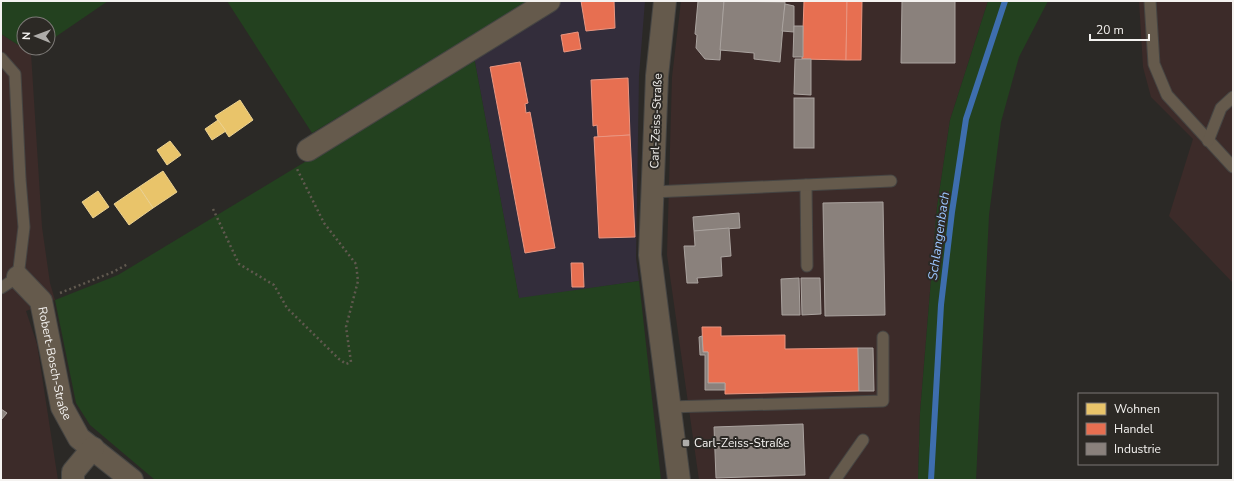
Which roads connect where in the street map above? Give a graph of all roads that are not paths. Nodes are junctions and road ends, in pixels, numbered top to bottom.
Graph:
1 (549, 1) edge
2 (664, 1) edge
3 (1150, 1) edge
4 (1, 58) edge
5 (1233, 97) edge
6 (1208, 141) junction
7 (302, 159) road end
8 (1233, 167) edge
9 (890, 181) dead end
10 (806, 185) junction
11 (653, 192) junction
12 (807, 266) dead end
13 (9, 282) edge
14 (883, 337) dead end
15 (669, 407) junction
16 (863, 440) dead end
17 (93, 448) junction
18 (73, 480) edge
19 (132, 480) edge
20 (679, 480) edge
21 (835, 480) edge

1 - 7 street
2 - 11 street, Carl-Zeiss-Straße
3 - 6 lane
4 - 13 lane
5 - 6 lane
6 - 8 lane
9 - 10 lane
10 - 11 lane
10 - 12 lane
11 - 15 street, Carl-Zeiss-Straße
13 - 17 street, Robert-Bosch-Straße
14 - 15 lane
15 - 20 street, Carl-Zeiss-Straße
16 - 21 lane
17 - 18 street
17 - 19 street, Robert-Bosch-Straße

